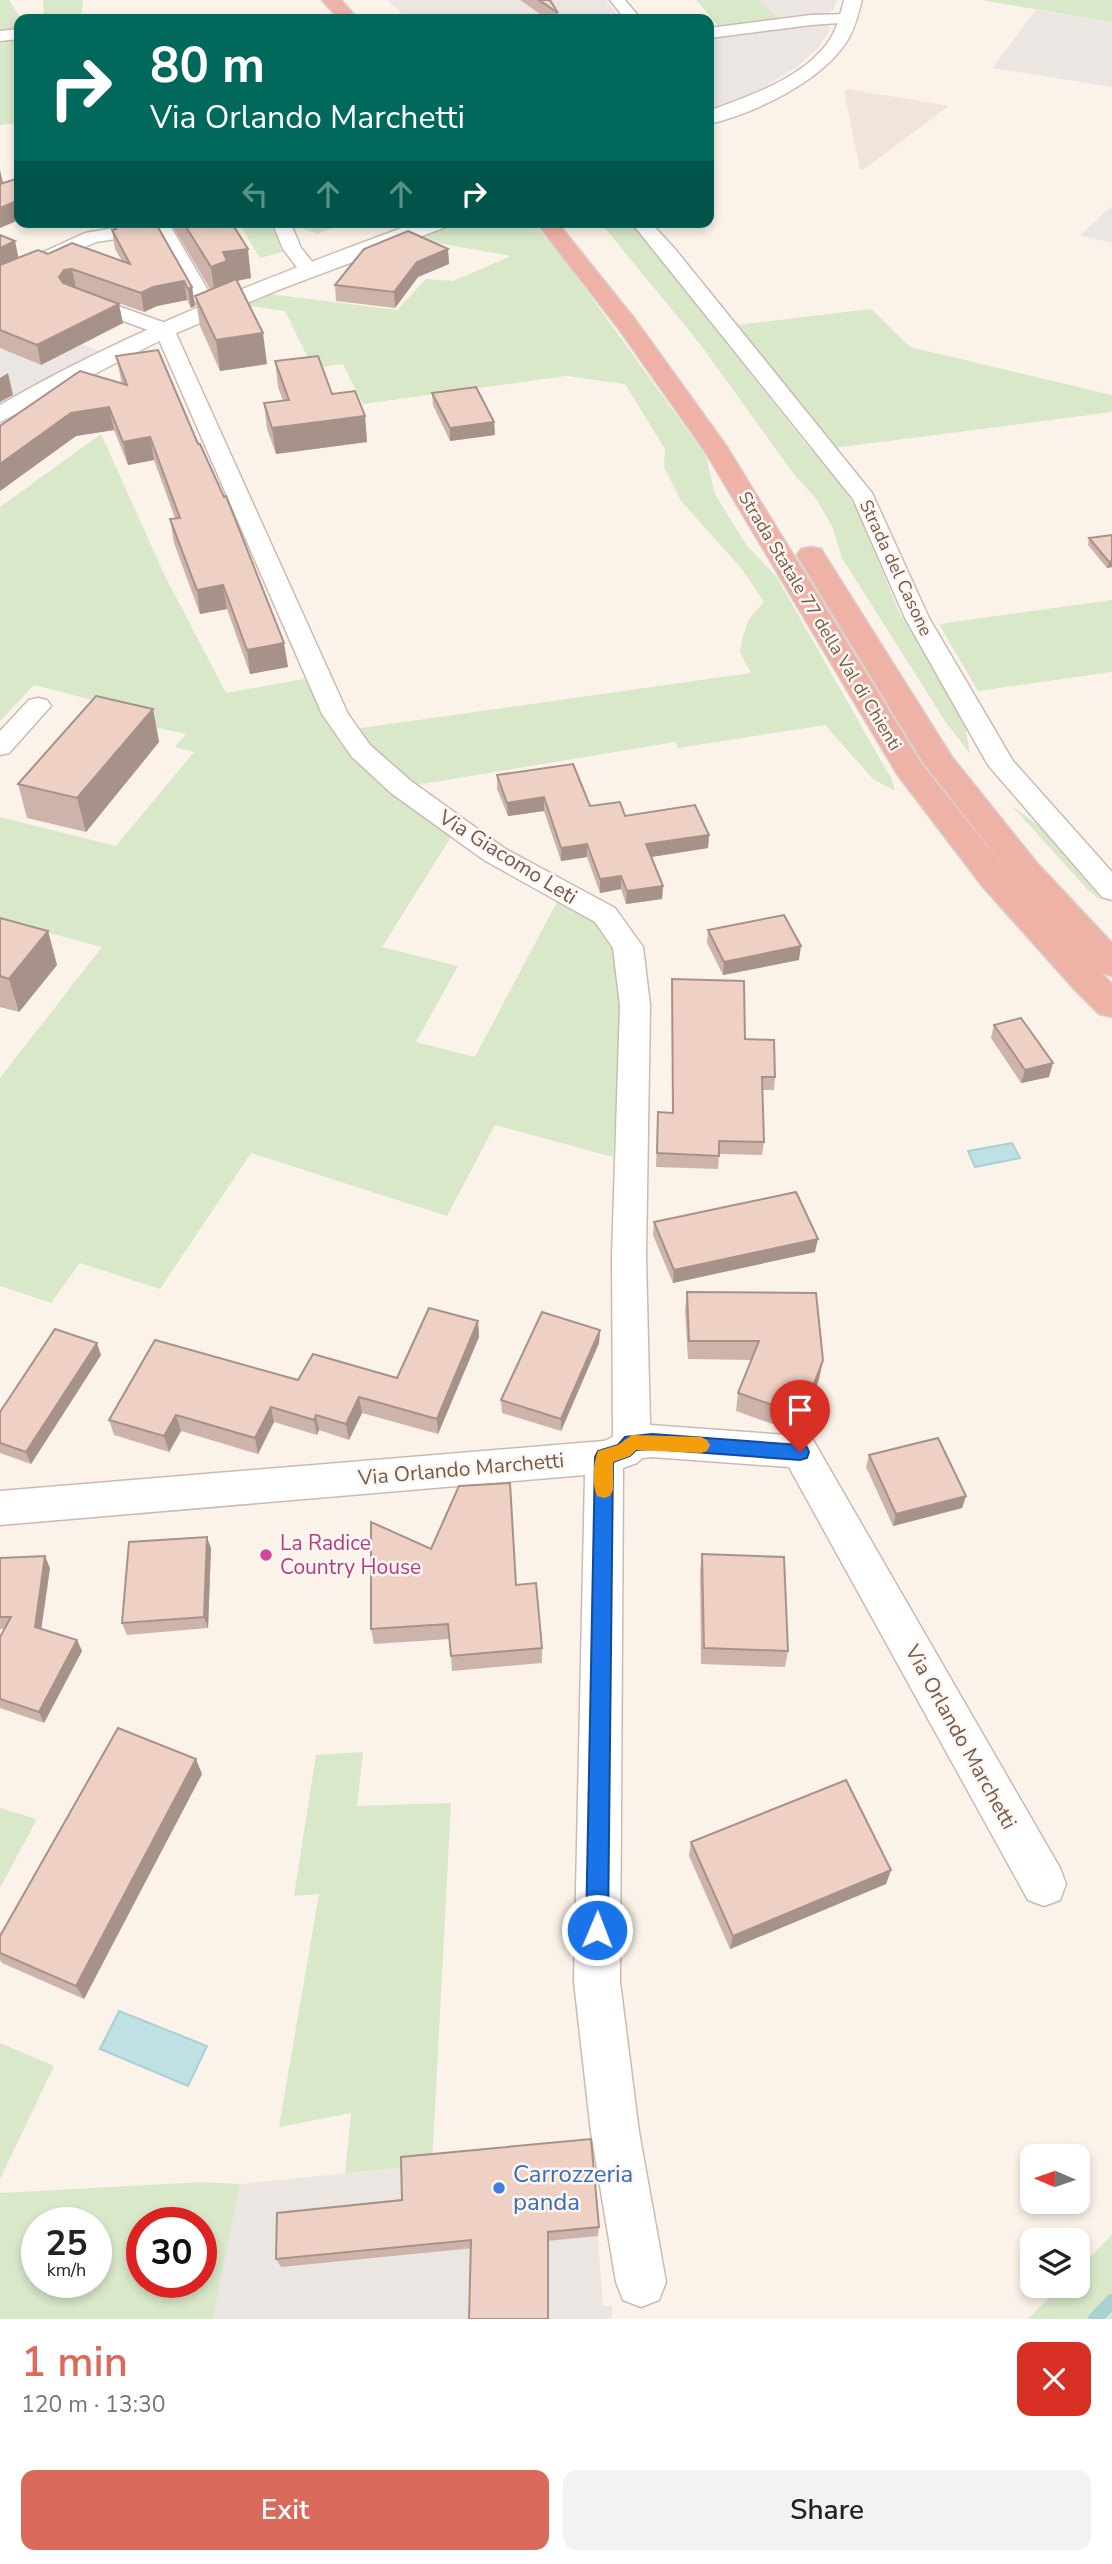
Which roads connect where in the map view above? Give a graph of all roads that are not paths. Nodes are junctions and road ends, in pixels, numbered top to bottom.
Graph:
1 (331, 0) edge
2 (617, 0) edge
3 (853, 0) edge
4 (354, 13) edge
5 (629, 14) edge
6 (848, 19) junction
7 (714, 32) edge
8 (714, 116) edge
9 (139, 228) edge
10 (162, 228) edge
11 (283, 228) edge
12 (422, 228) edge
13 (551, 228) edge
14 (575, 228) edge
15 (645, 228) edge
16 (309, 270) junction
17 (0, 279) edge
18 (75, 296) edge
19 (209, 309) junction
20 (164, 329) junction
21 (0, 415) edge
22 (772, 493) dead end
23 (801, 539) dead end
24 (38, 706) dead end
25 (0, 747) edge
26 (1112, 890) edge
27 (1112, 964) edge
28 (1112, 1005) edge
29 (618, 1450) junction
30 (0, 1508) edge
31 (1044, 1884) dead end
32 (641, 2282) dead end

1 - 4 highway
2 - 5 street
3 - 6 street
6 - 7 street
6 - 8 street
9 - 17 street
10 - 19 street
11 - 16 street
12 - 16 street
13 - 28 highway, Strada Statale 77 della Val di Chienti
14 - 22 highway, Strada Statale 77 della Val di Chienti
15 - 26 street, Strada del Casone
16 - 19 street
18 - 20 street
19 - 20 street
20 - 21 street
20 - 29 street, Via Giacomo Leti
23 - 27 highway, Strada Statale 77 della Val di Chienti
24 - 25 street
29 - 30 street, Via Orlando Marchetti
29 - 31 street, Via Orlando Marchetti
29 - 32 street, Via Giacomo Leti

